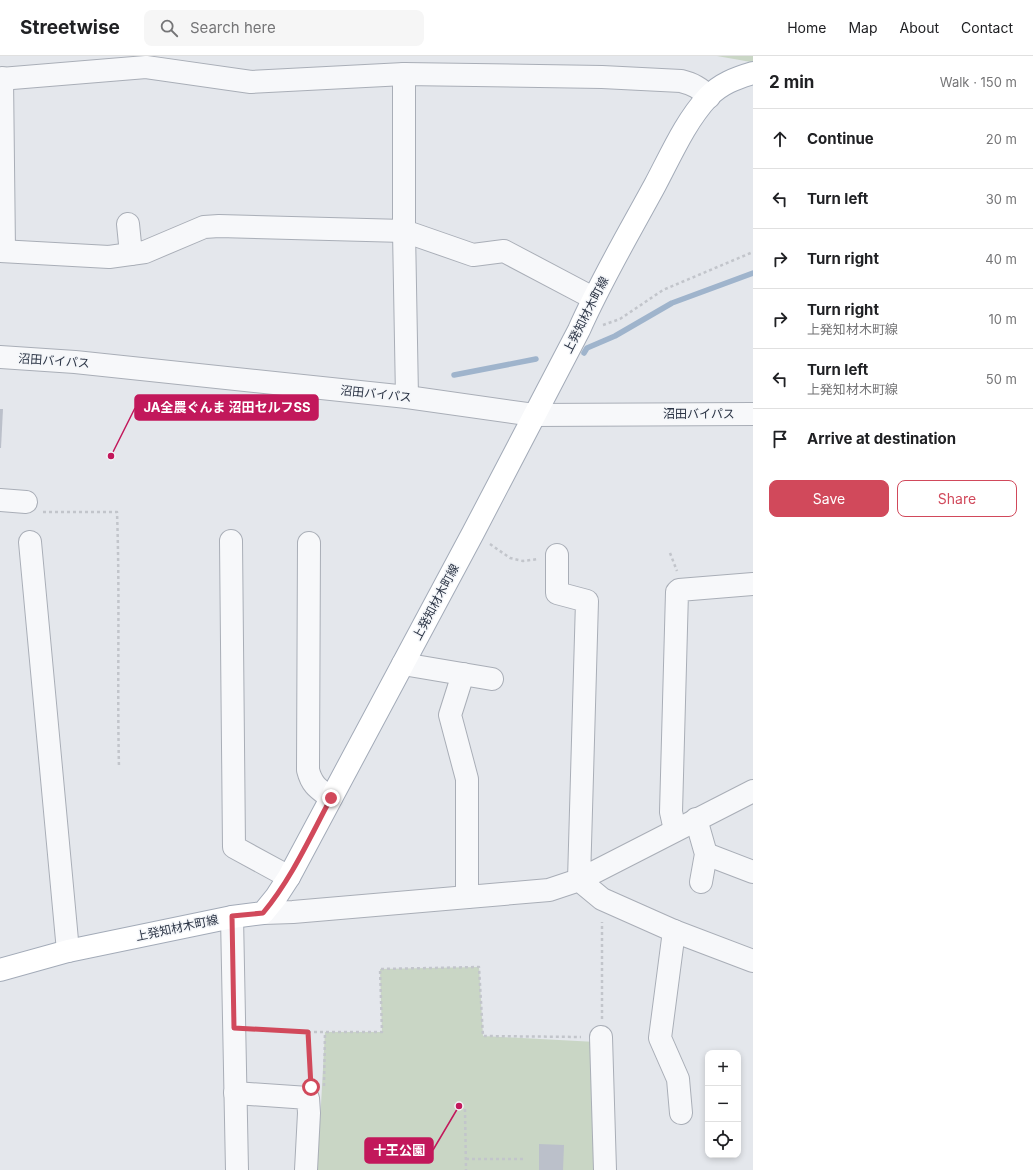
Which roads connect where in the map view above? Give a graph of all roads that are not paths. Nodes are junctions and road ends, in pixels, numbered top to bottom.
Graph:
1 (753, 73) edge
2 (404, 74) junction
3 (1, 79) edge
4 (709, 97) junction
5 (2, 163) edge
6 (128, 224) dead end
7 (404, 231) junction
8 (2, 251) edge
9 (131, 254) junction
10 (593, 298) junction
11 (0, 357) edge
12 (407, 397) junction
13 (753, 414) edge
14 (534, 415) junction
15 (0, 500) edge
16 (31, 507) road end
17 (231, 541) dead end
18 (30, 542) dead end
19 (309, 543) dead end
20 (557, 555) road end
21 (753, 584) edge
22 (403, 664) junction
23 (463, 674) junction
24 (492, 679) dead end
25 (753, 791) edge
26 (331, 798) junction
27 (696, 819) junction
28 (675, 830) junction
29 (706, 854) junction
30 (753, 872) edge
31 (289, 877) junction
32 (579, 880) junction
33 (701, 882) dead end
34 (467, 897) junction
35 (263, 913) junction
36 (232, 916) junction
37 (674, 930) junction
38 (68, 951) junction
39 (753, 961) edge
40 (0, 970) edge
41 (601, 1037) road end
42 (236, 1093) junction
43 (681, 1113) dead end
44 (237, 1170) edge
45 (306, 1170) edge
46 (604, 1170) edge

1 - 4 main road, 上発知材木町線
2 - 3 street
2 - 4 street
2 - 7 street
3 - 5 street
4 - 10 main road, 上発知材木町線
5 - 8 street
6 - 9 street
7 - 9 street
7 - 10 street
7 - 12 street
8 - 9 street
10 - 14 main road, 上発知材木町線
11 - 12 street, 沼田バイパス
12 - 14 street, 沼田バイパス
13 - 14 street, 沼田バイパス
14 - 22 main road, 上発知材木町線
15 - 16 street
17 - 31 street
18 - 38 street
19 - 26 street
20 - 32 street
21 - 28 street
22 - 23 street
22 - 26 main road, 上発知材木町線
23 - 24 street
23 - 34 street
25 - 27 street
26 - 31 main road, 上発知材木町線
27 - 28 street
27 - 29 street
28 - 32 street
29 - 30 street
29 - 33 street
31 - 35 main road, 上発知材木町線
32 - 34 street
32 - 37 street
34 - 35 street
35 - 36 main road, 上発知材木町線
36 - 38 main road, 上発知材木町線
36 - 42 street
37 - 39 street
37 - 43 street
38 - 40 main road, 上発知材木町線
41 - 46 street
42 - 44 street
42 - 45 street

